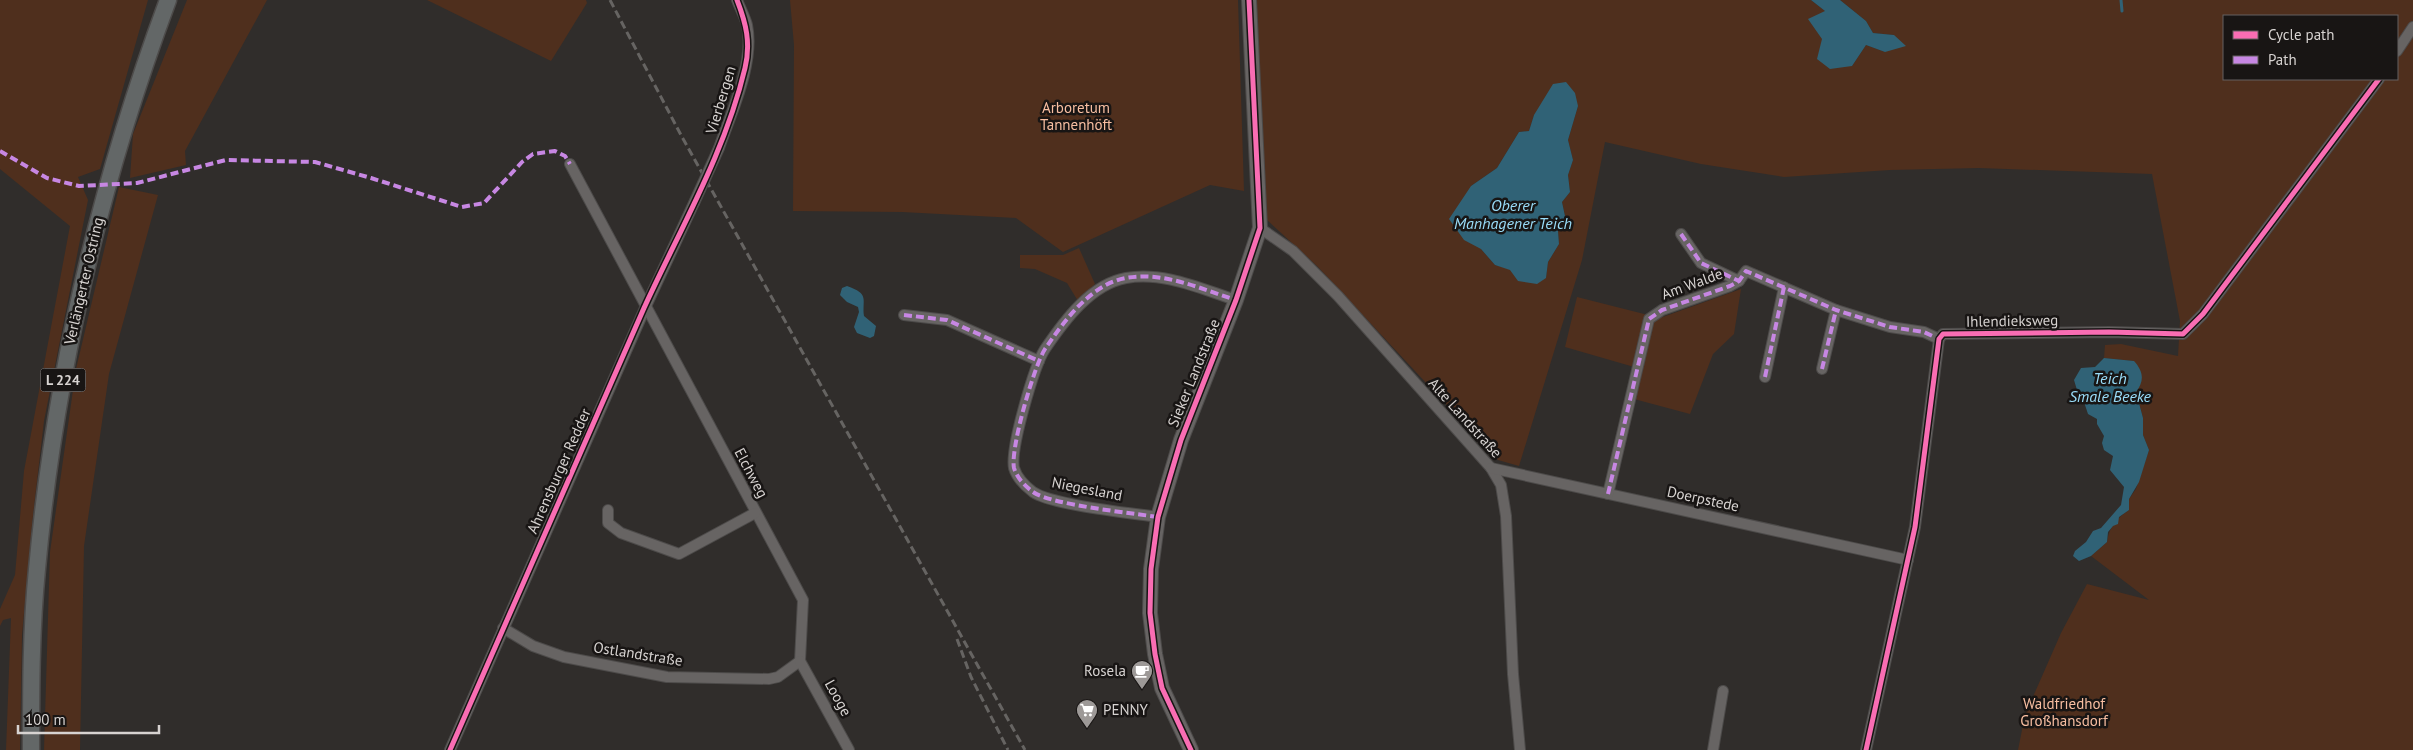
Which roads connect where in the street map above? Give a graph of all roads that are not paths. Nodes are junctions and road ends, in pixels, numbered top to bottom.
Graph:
1 (168, 0) edge
2 (737, 0) edge
3 (1249, 0) edge
4 (2413, 27) edge
5 (2398, 50) edge
6 (2378, 80) edge
7 (570, 164) dead end
8 (694, 203) joint
9 (1260, 228) junction
10 (1681, 234) dead end
11 (1739, 281) junction
12 (1784, 288) junction
13 (1236, 300) junction
14 (646, 306) junction
15 (1836, 310) junction
16 (904, 315) dead end
17 (1939, 339) junction
18 (1039, 361) junction
19 (1822, 368) dead end
20 (1765, 377) dead end
21 (1491, 468) junction
22 (1608, 494) junction
23 (608, 510) dead end
24 (755, 513) junction
25 (1158, 517) junction
26 (1908, 560) junction
27 (503, 628) junction
28 (800, 661) junction
29 (1723, 691) dead end
30 (31, 750) edge
31 (450, 750) edge
32 (849, 750) edge
33 (1191, 750) edge
34 (1520, 750) edge
35 (1714, 750) edge
36 (1866, 750) edge

1 - 30 main road, Verlängerter Ostring / L 224
2 - 8 street, Vierbergen, bridge
3 - 9 street, Sieker Landstraße
4 - 5 street
6 - 17 street, Ihlendieksweg
7 - 14 street
8 - 14 street, Ahrensburger Redder
9 - 13 street, Sieker Landstraße
9 - 21 street, Alte Landstraße
10 - 11 street, Am Walde
11 - 12 street, Am Walde
11 - 22 street, Am Walde
12 - 15 street, Am Walde
12 - 20 street
13 - 18 street, Niegesland
13 - 25 street, Sieker Landstraße
14 - 24 street, Elchweg
14 - 27 street, Ahrensburger Redder
15 - 17 street, Am Walde
15 - 19 street
16 - 18 street
17 - 26 street
18 - 25 street, Niegesland
21 - 22 street, Doerpstede
21 - 34 street, Alte Landstraße
22 - 26 street, Doerpstede
23 - 24 street
24 - 28 street, Elchweg
25 - 33 street, Sieker Landstraße
26 - 36 street
27 - 28 street, Ostlandstraße
27 - 31 street, Ahrensburger Redder
28 - 32 street, Looge
29 - 35 street

